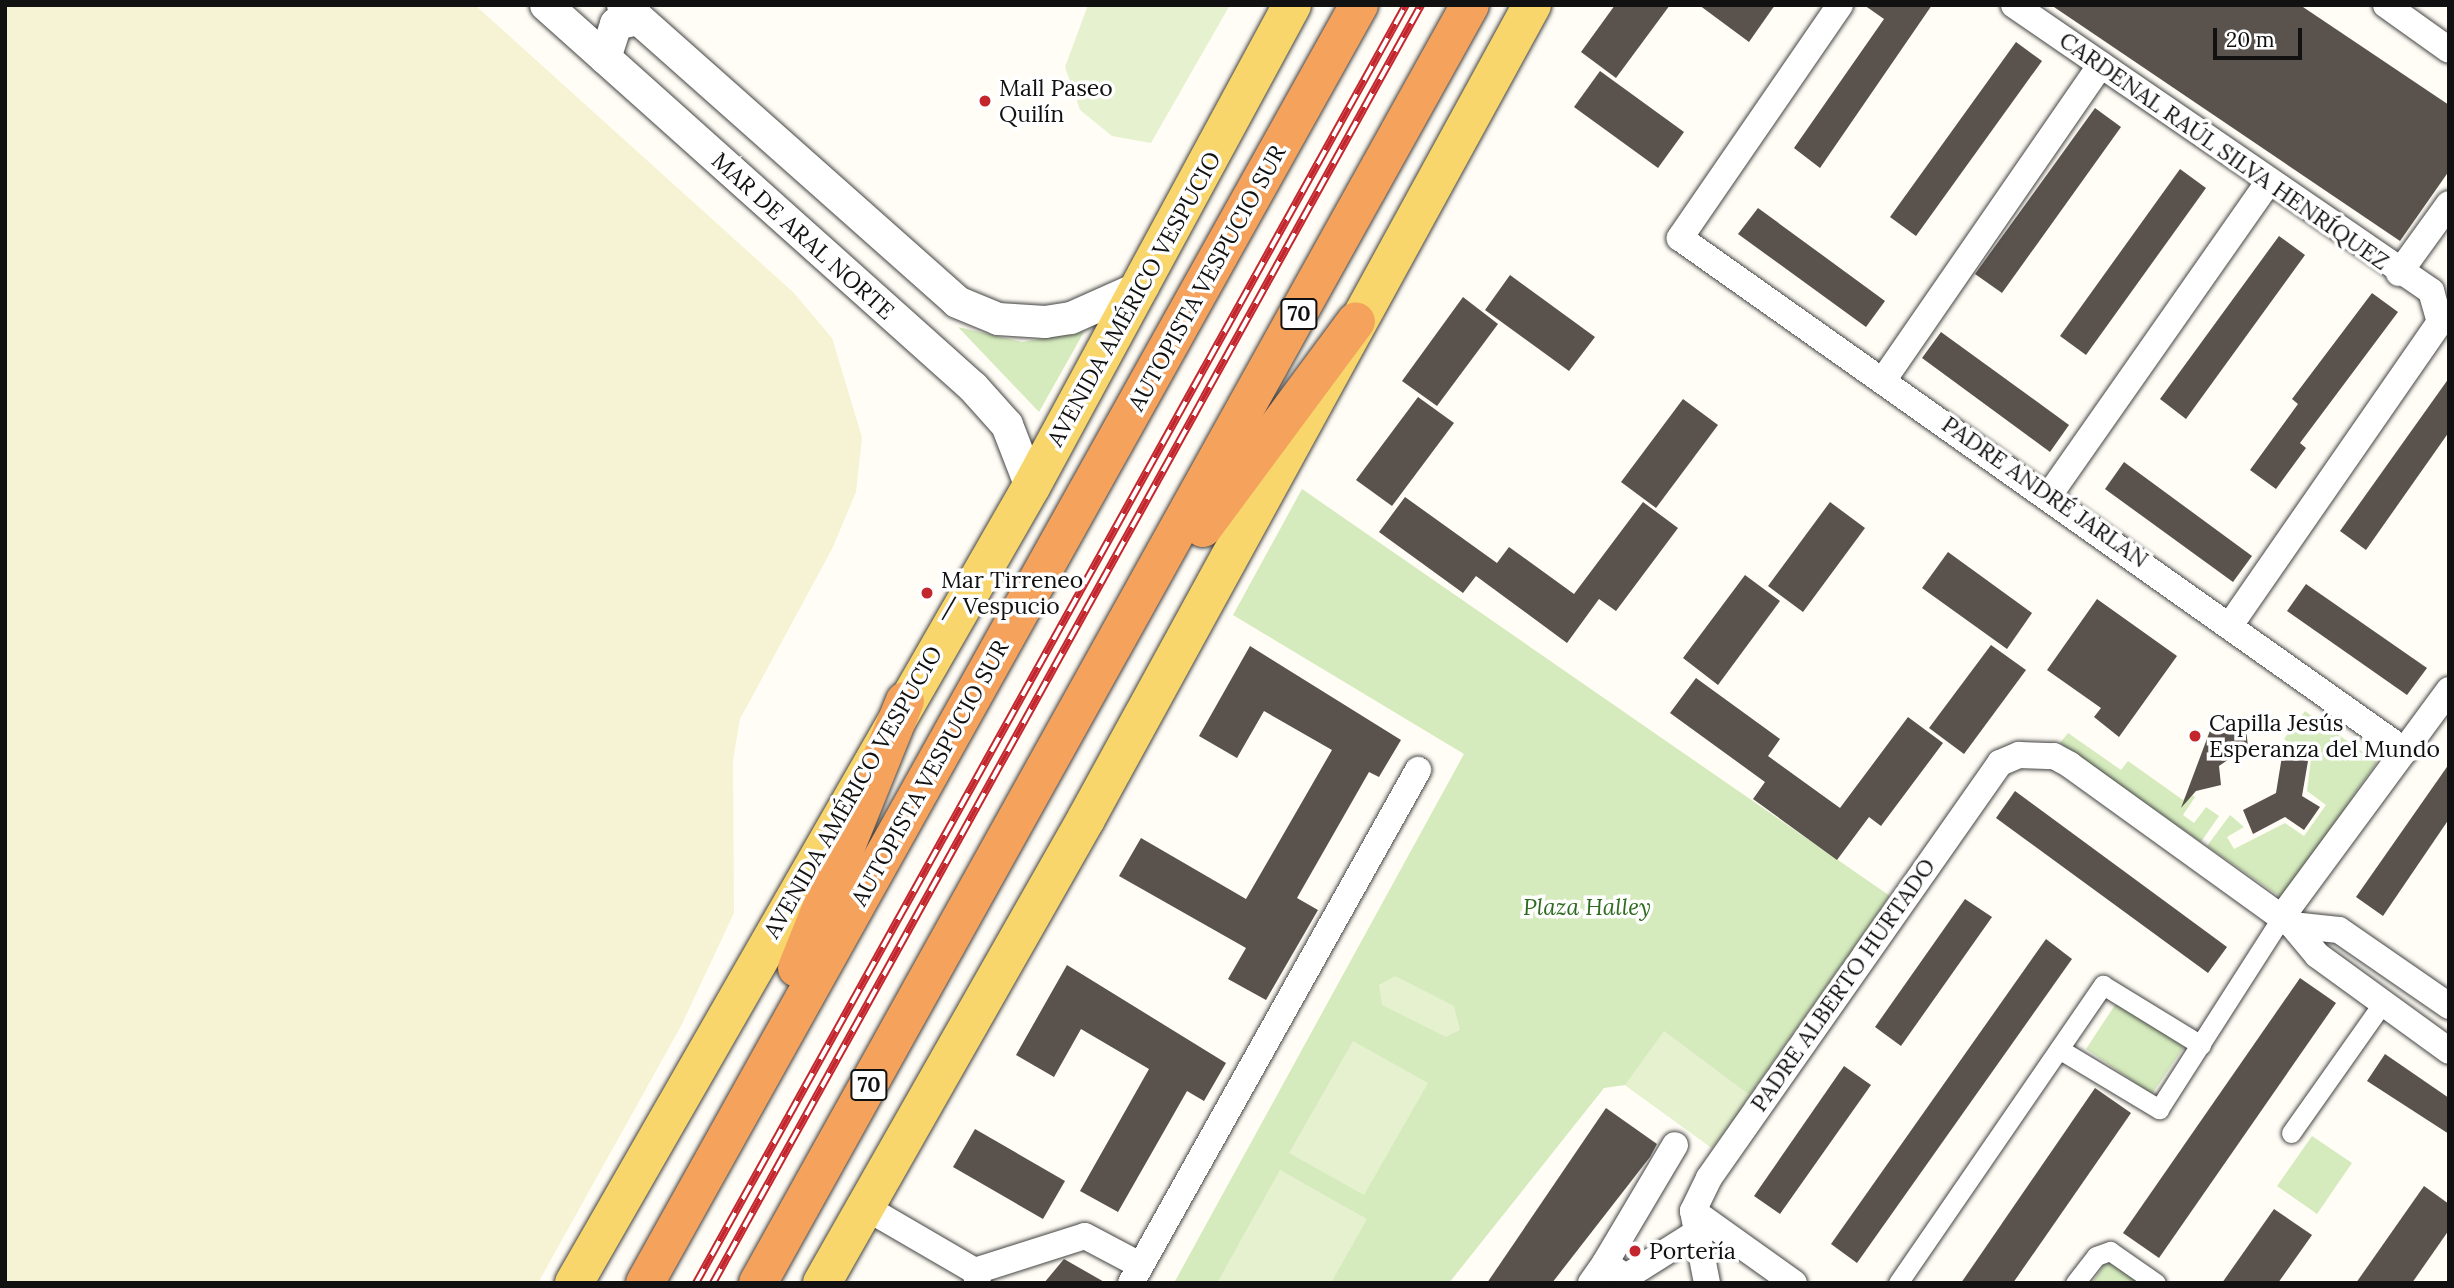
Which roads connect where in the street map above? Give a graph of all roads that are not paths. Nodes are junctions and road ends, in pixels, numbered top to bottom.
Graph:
1 (546, 5) edge
2 (1292, 5) edge
3 (1359, 5) edge
4 (1470, 5) edge
5 (1532, 5) edge
6 (1840, 5) edge
7 (2014, 5) edge
8 (2386, 5) edge
9 (630, 12) edge
10 (2449, 50) edge
11 (605, 58) junction
12 (2101, 65) junction
13 (2269, 181) junction
14 (2449, 204) edge
15 (902, 256) junction
16 (2399, 273) junction
17 (1143, 286) junction
18 (863, 289) junction
19 (1356, 321) junction
20 (1884, 379) junction
21 (1031, 486) junction
22 (2050, 494) junction
23 (1128, 623) junction
24 (2231, 624) junction
25 (2449, 690) edge
26 (905, 701) junction
27 (2405, 751) junction
28 (1419, 770) dead end
29 (2287, 921) junction
30 (2382, 1004) junction
31 (2449, 1006) edge
32 (2201, 1045) junction
33 (2059, 1049) junction
34 (2449, 1051) edge
35 (749, 1097) junction
36 (2291, 1133) dead end
37 (1675, 1145) dead end
38 (865, 1207) junction
39 (1695, 1222) junction
40 (1135, 1274) edge
41 (1705, 1274) edge
42 (1613, 1276) edge
43 (976, 1277) edge
44 (1781, 1279) edge
45 (574, 1283) edge
46 (645, 1283) edge
47 (758, 1283) edge
48 (822, 1283) edge
49 (1728, 1283) edge
50 (1898, 1283) edge
51 (2075, 1283) edge
52 (2156, 1283) edge

1 - 11 street, MAR DE ARAL NORTE
2 - 17 main road, AVENIDA AMÉRICO VESPUCIO
3 - 35 highway, AUTOPISTA VESPUCIO SUR
4 - 23 highway, 70
5 - 19 main road
6 - 20 street, PADRE ANDRÉ JARLAN
7 - 12 street, CARDENAL RAÚL SILVA HENRÍQUEZ
8 - 10 street
9 - 11 street
9 - 15 street
11 - 18 street, MAR DE ARAL NORTE
12 - 13 street, CARDENAL RAÚL SILVA HENRÍQUEZ
12 - 20 street
13 - 16 street, CARDENAL RAÚL SILVA HENRÍQUEZ
13 - 22 street
14 - 16 street
15 - 17 street
15 - 18 street
16 - 24 street, CARDENAL RAÚL SILVA HENRÍQUEZ
17 - 21 main road, AVENIDA AMÉRICO VESPUCIO
18 - 21 street, MAR DE ARAL NORTE
19 - 23 highway
19 - 38 main road
20 - 22 street, PADRE ANDRÉ JARLAN
21 - 26 main road, AVENIDA AMÉRICO VESPUCIO
22 - 24 street, PADRE ANDRÉ JARLAN
23 - 47 highway, 70
24 - 27 street, PADRE ANDRÉ JARLAN
25 - 27 street
26 - 35 highway
26 - 45 main road, AVENIDA AMÉRICO VESPUCIO
27 - 29 street
28 - 40 street
29 - 30 street, PADRE ALBERTO HURTADO
29 - 31 street
29 - 32 street
29 - 39 street, PADRE ALBERTO HURTADO
30 - 34 street, PADRE ALBERTO HURTADO
30 - 36 street
32 - 33 street
32 - 33 street
33 - 50 street
35 - 46 highway, AUTOPISTA VESPUCIO SUR
37 - 42 street
38 - 43 street
38 - 48 main road
39 - 41 street
39 - 42 street
39 - 44 street
40 - 43 street
41 - 49 street
51 - 52 street

